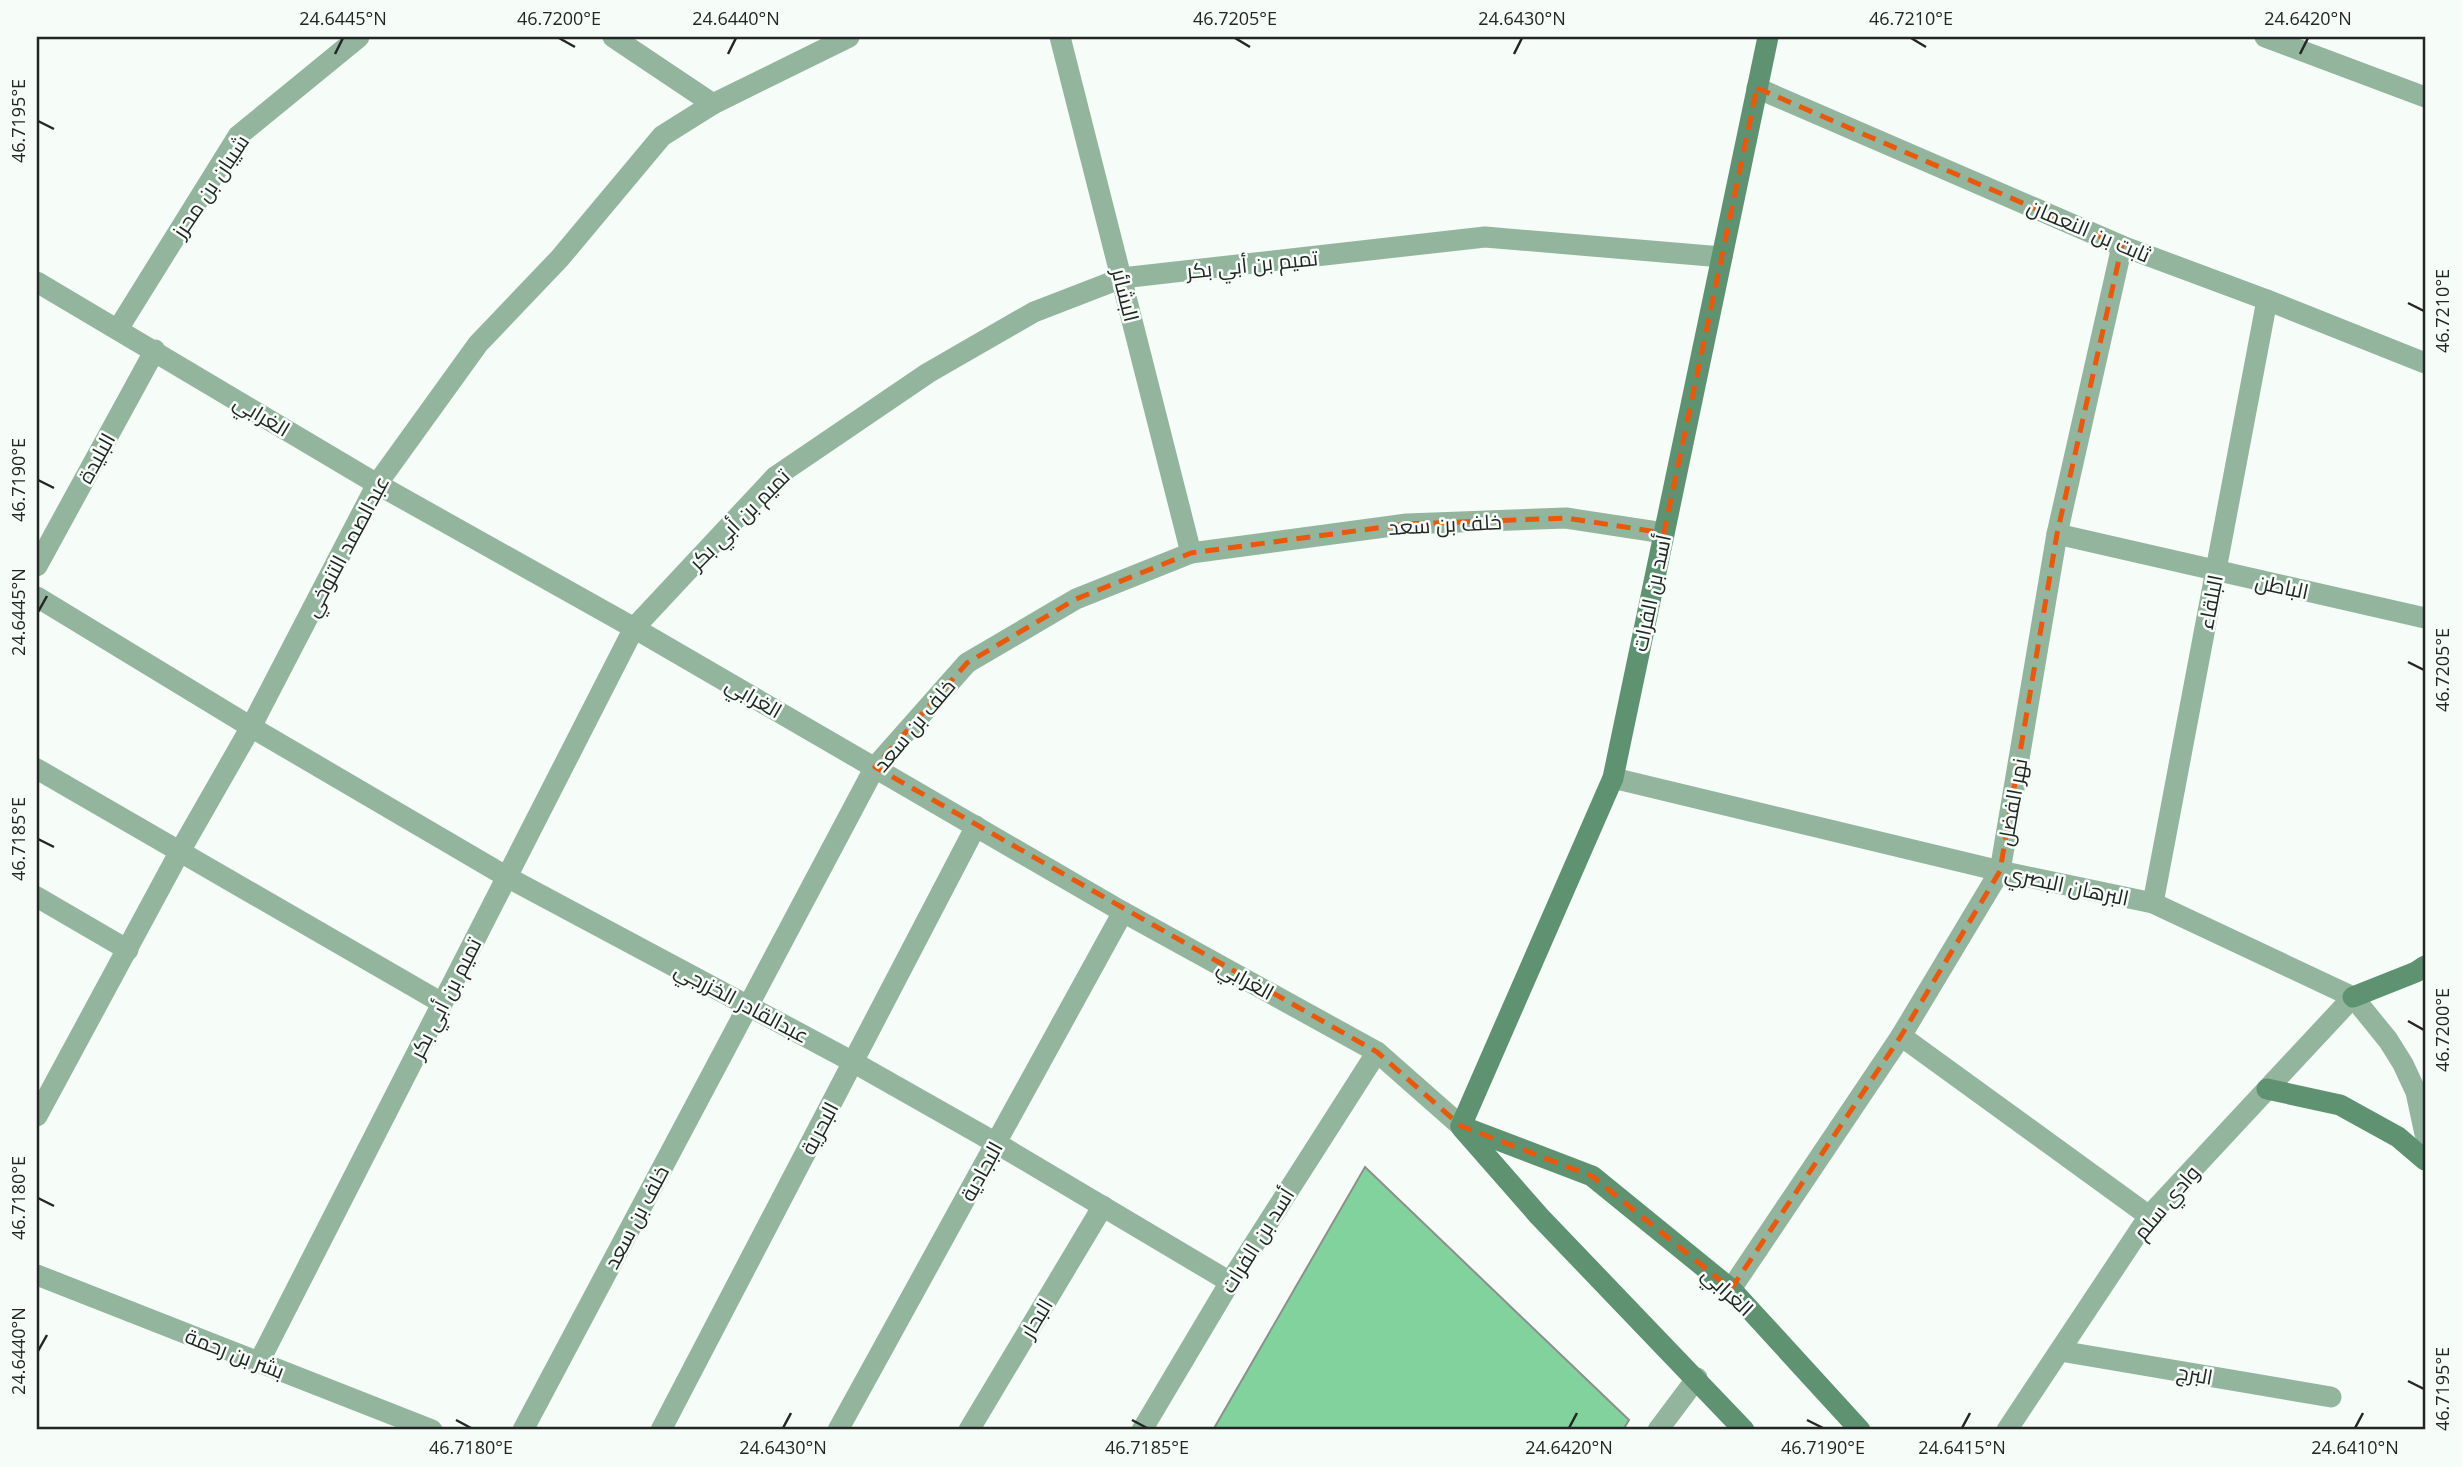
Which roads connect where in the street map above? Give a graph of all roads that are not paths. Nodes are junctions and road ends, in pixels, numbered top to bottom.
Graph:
1 (359, 37) edge
2 (613, 37) edge
3 (849, 37) edge
4 (1060, 37) edge
5 (1768, 37) edge
6 (2265, 37) edge
7 (1757, 88) junction
8 (2425, 97) edge
9 (713, 104) junction
10 (2122, 246) junction
11 (1722, 257) junction
12 (1122, 278) junction
13 (37, 282) edge
14 (2267, 300) junction
15 (118, 329) junction
16 (155, 350) junction
17 (2425, 363) edge
18 (377, 484) junction
19 (1664, 533) junction
20 (2057, 534) junction
21 (1191, 553) junction
22 (37, 565) edge
23 (2216, 572) junction
24 (37, 597) edge
25 (2425, 618) edge
26 (634, 628) junction
27 (251, 727) junction
28 (875, 768) junction
29 (37, 769) edge
30 (1613, 778) junction
31 (976, 826) junction
32 (179, 853) junction
33 (2000, 871) junction
34 (507, 877) junction
35 (37, 897) edge
36 (2153, 903) junction
37 (1123, 912) junction
38 (128, 950) junction
39 (2425, 966) edge
40 (2353, 997) junction
41 (442, 1003) junction
42 (749, 1006) junction
43 (1901, 1036) junction
44 (1377, 1052) junction
45 (853, 1062) junction
46 (2267, 1089) junction
47 (37, 1115) edge
48 (1461, 1126) junction
49 (2425, 1134) edge
50 (996, 1143) junction
51 (2425, 1160) edge
52 (1103, 1206) junction
53 (2149, 1216) junction
54 (37, 1275) edge
55 (1230, 1282) junction
56 (1731, 1289) junction
57 (2060, 1351) junction
58 (259, 1362) junction
59 (1697, 1378) junction
60 (2331, 1397) dead end
61 (432, 1430) edge
62 (523, 1430) edge
63 (661, 1430) edge
64 (838, 1430) edge
65 (969, 1430) edge
66 (1142, 1430) edge
67 (1658, 1430) edge
68 (1744, 1430) edge
69 (1860, 1430) edge
70 (2007, 1430) edge

1 - 15 street, شيبان بن محرز
2 - 9 street
3 - 9 street, عبدالصمد التنوخي
4 - 12 street, البشائر
5 - 7 street, أسد بن الفرات
6 - 8 street
7 - 10 street, ثابت بن النعمان
7 - 11 street, أسد بن الفرات
9 - 18 street, عبدالصمد التنوخي
10 - 14 street, ثابت بن النعمان
10 - 20 street, نهر الفضل
11 - 12 street, تميم بن أبي بكر
11 - 19 street, أسد بن الفرات
12 - 21 street, البشائر
12 - 26 street, تميم بن أبي بكر
13 - 15 street, الغرابي
14 - 17 street, ثابت بن النعمان
14 - 23 street, البلقاء
15 - 16 street, الغرابي
16 - 18 street, الغرابي
16 - 22 street, البليدة
18 - 26 street, الغرابي
18 - 27 street, عبدالصمد التنوخي
19 - 21 street, خلف بن سعد
19 - 30 street, أسد بن الفرات
20 - 23 street, الباطن
20 - 33 street, نهر الفضل
21 - 28 street, خلف بن سعد
23 - 25 street, الباطن
23 - 36 street, البلقاء
24 - 27 street, عبدالقادر الخزرجي
26 - 28 street, الغرابي
26 - 34 street, تميم بن أبي بكر
27 - 32 street, عبدالصمد التنوخي
27 - 34 street, عبدالقادر الخزرجي
28 - 31 street, الغرابي
28 - 42 street, خلف بن سعد
29 - 32 street
30 - 33 street, البرهان البصري
30 - 48 street, أسد بن الفرات
31 - 37 street, الغرابي
31 - 45 street, البحرية
32 - 38 street, عبدالصمد التنوخي
32 - 41 street
33 - 36 street, البرهان البصري
33 - 43 street, نهر الفضل
34 - 41 street, تميم بن أبي بكر
34 - 42 street, عبدالقادر الخزرجي
35 - 38 street
36 - 40 street, البرهان البصري
37 - 44 street, الغرابي
37 - 50 street, البجادية
38 - 47 street, عبدالصمد التنوخي
39 - 40 street
40 - 46 street, وادي سلم
40 - 49 street, البرهان البصري
41 - 58 street, تميم بن أبي بكر
42 - 45 street, عبدالقادر الخزرجي
42 - 62 street, خلف بن سعد
43 - 53 street
43 - 56 street, نهر الفضل
44 - 48 street, الغرابي
44 - 55 street, أسد بن الفرات
45 - 50 street, عبدالقادر الخزرجي
45 - 63 street, البحرية
46 - 51 street
46 - 53 street, وادي سلم
48 - 56 street, الغرابي
48 - 59 street, الغرابي
50 - 52 street, عبدالقادر الخزرجي
50 - 64 street, البجادية
52 - 55 street, عبدالقادر الخزرجي
52 - 65 street, البحار
53 - 57 street, وادي سلم
54 - 58 street, بشر بن رحمة
55 - 66 street, أسد بن الفرات
56 - 69 street, الغرابي
57 - 60 street, البرج
57 - 70 street, وادي سلم
58 - 61 street, بشر بن رحمة
59 - 67 street
59 - 68 street, الغرابي

